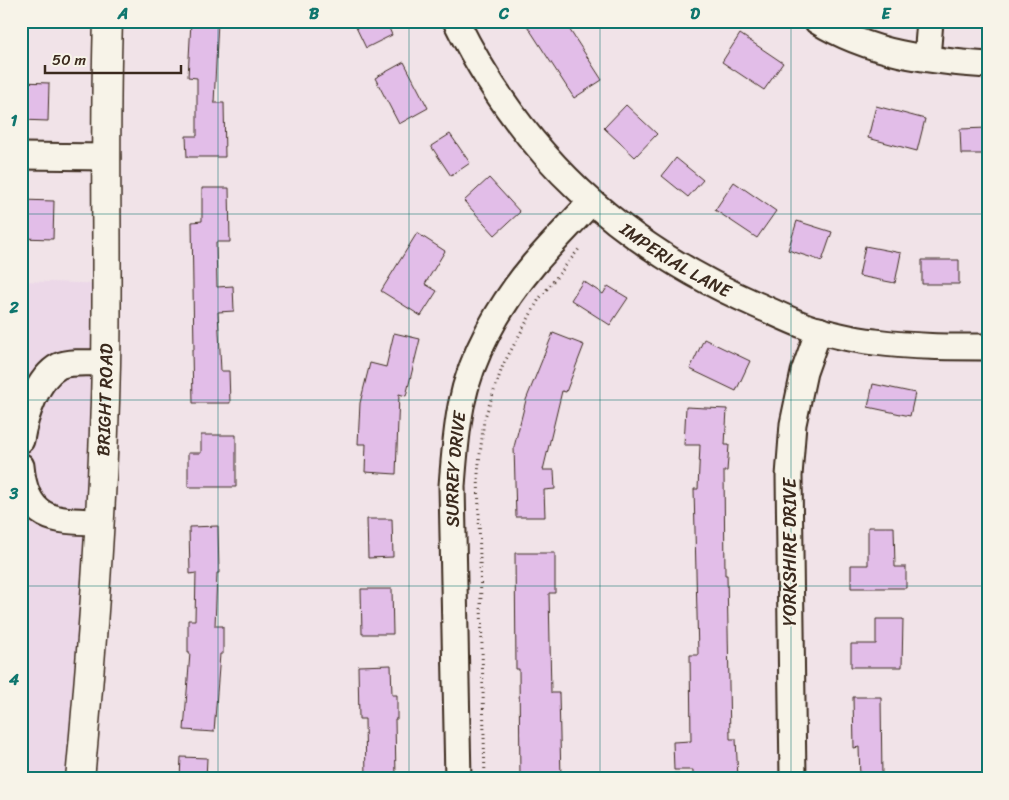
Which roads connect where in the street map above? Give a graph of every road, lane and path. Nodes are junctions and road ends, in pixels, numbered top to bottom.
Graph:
1 (108, 21) edge
2 (456, 21) edge
3 (818, 21) edge
4 (930, 21) edge
5 (926, 58) junction
6 (988, 65) edge
7 (21, 156) edge
8 (107, 157) junction
9 (591, 202) junction
10 (584, 242) dead end
11 (819, 330) junction
12 (988, 347) edge
13 (106, 363) junction
14 (21, 440) edge
15 (21, 466) edge
16 (24, 494) edge
17 (99, 522) junction
18 (80, 779) edge
19 (458, 779) edge
20 (485, 779) edge
21 (793, 779) edge

1 - 8 main road, BRIGHT ROAD
2 - 9 street, IMPERIAL LANE
3 - 5 street
4 - 5 street
5 - 6 street
7 - 8 street
8 - 13 main road, BRIGHT ROAD
9 - 11 street, IMPERIAL LANE
9 - 19 street, SURREY DRIVE
10 - 20 path
11 - 12 street, IMPERIAL LANE
11 - 21 street, YORKSHIRE DRIVE
13 - 14 street
13 - 17 main road, BRIGHT ROAD
15 - 16 street
16 - 17 street
17 - 18 main road, BRIGHT ROAD

